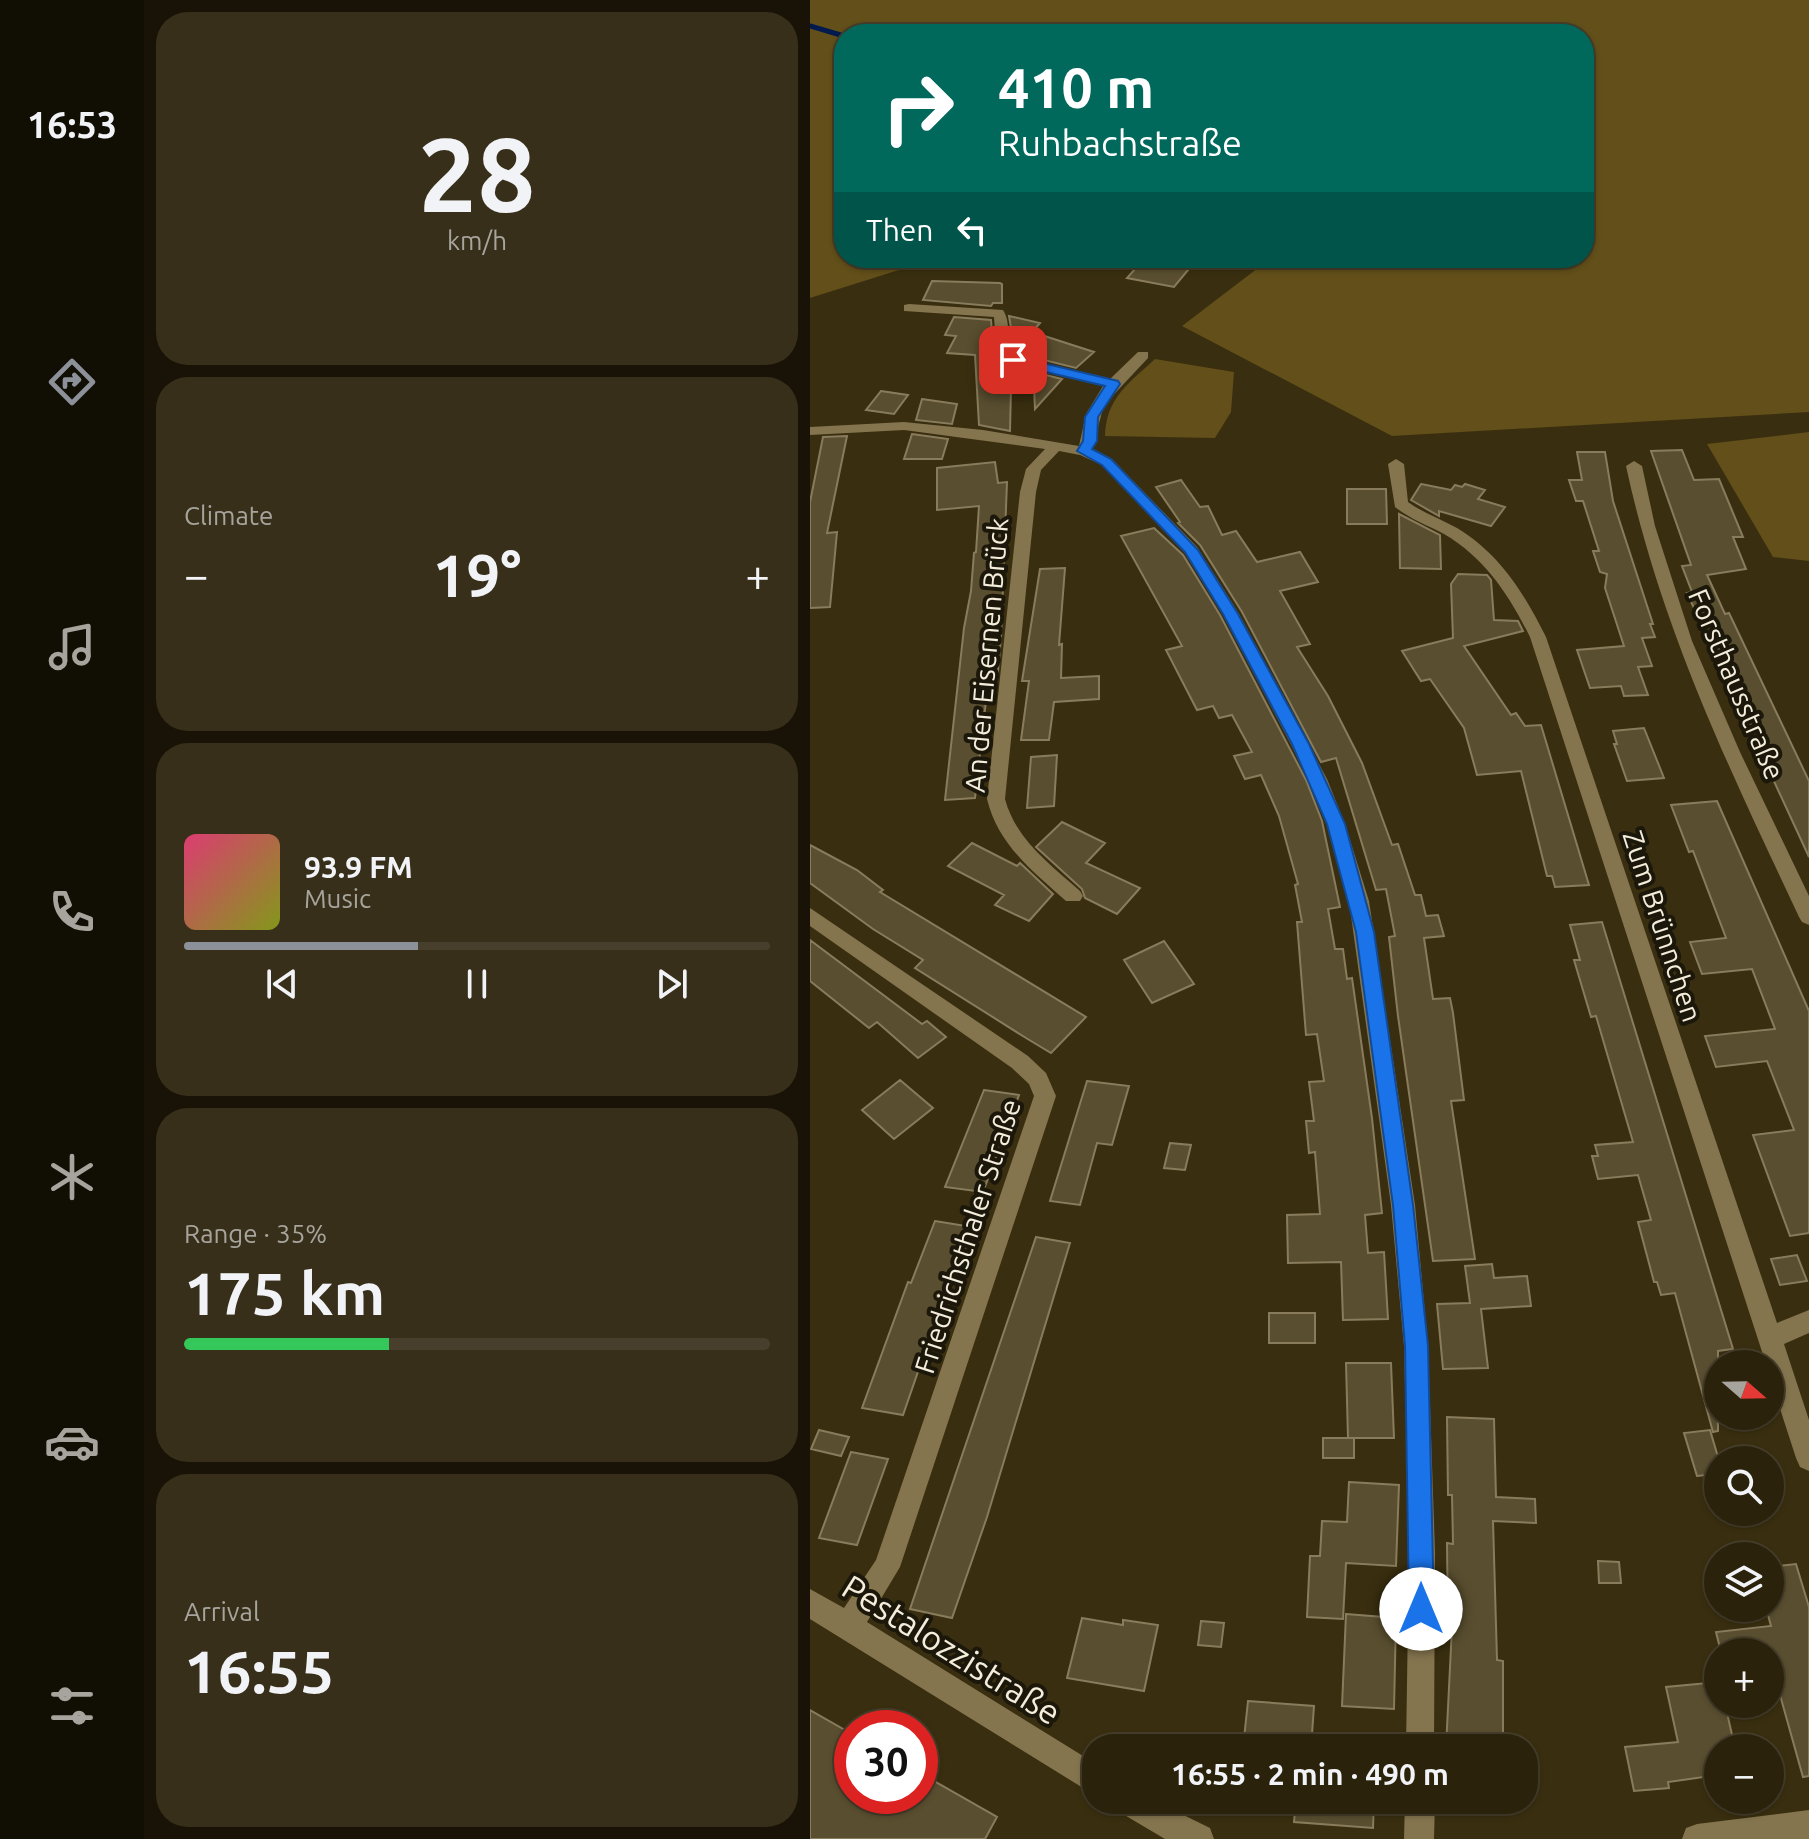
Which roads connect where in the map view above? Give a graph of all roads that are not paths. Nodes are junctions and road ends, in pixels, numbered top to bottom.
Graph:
1 (909, 308) dead end
2 (1143, 355) dead end
3 (1113, 384) junction
4 (810, 431) edge
5 (1055, 447) junction
6 (1084, 451) junction
7 (1396, 464) dead end
8 (1634, 466) dead end
9 (1073, 896) dead end
10 (810, 916) edge
11 (1809, 917) edge
12 (1809, 1321) edge
13 (1770, 1338) junction
14 (1803, 1423) edge
15 (1809, 1458) edge
16 (810, 1603) edge
17 (849, 1625) junction
18 (1420, 1734) edge
19 (1082, 1772) edge
20 (1149, 1814) edge
21 (1420, 1814) edge
22 (1809, 1825) edge
23 (1199, 1839) edge
24 (1419, 1839) edge
25 (1697, 1839) edge

1 - 3 street
2 - 3 street
3 - 6 street
4 - 5 street
5 - 6 street
5 - 9 street, An der Eisernen Brück
6 - 18 street
7 - 13 street, Zum Brünnchen
8 - 11 street, Forsthausstraße
10 - 17 street, Friedrichsthaler Straße
12 - 13 street
13 - 14 street, Zum Brünnchen
14 - 15 street, Zum Brünnchen
16 - 17 street, Pestalozzistraße
17 - 19 street, Pestalozzistraße
20 - 23 street
21 - 24 street
22 - 25 street

